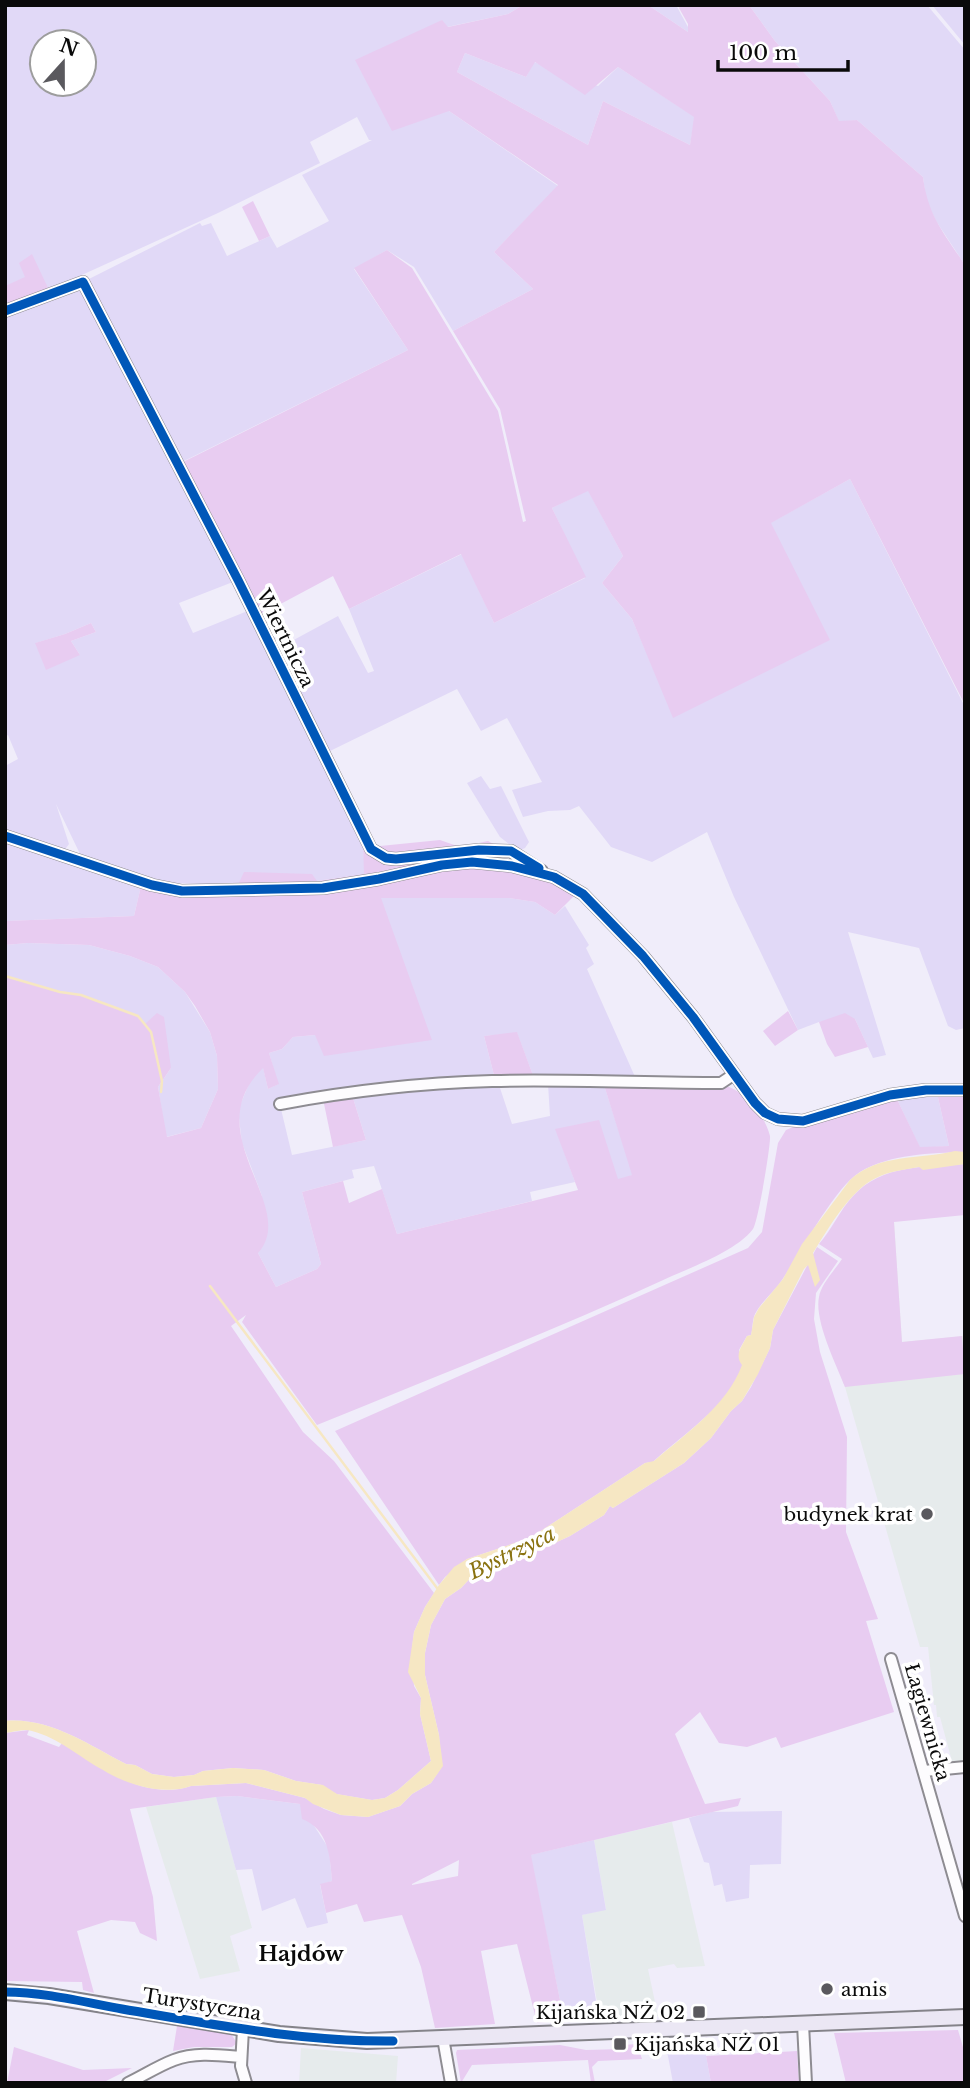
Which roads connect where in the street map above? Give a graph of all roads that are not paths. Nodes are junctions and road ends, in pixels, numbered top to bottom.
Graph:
1 (5, 311) edge
2 (5, 836) edge
3 (542, 874) junction
4 (733, 1075) junction
5 (965, 1090) edge
6 (280, 1104) dead end
7 (891, 1659) dead end
8 (965, 1767) edge
9 (924, 1771) junction
10 (965, 1916) edge
11 (5, 1992) edge
12 (965, 2017) edge
13 (803, 2024) junction
14 (243, 2029) junction
15 (443, 2038) junction
16 (241, 2057) junction
17 (128, 2083) edge
18 (246, 2083) edge
19 (451, 2083) edge
20 (806, 2083) edge

1 - 3 street, Wiertnicza
2 - 3 street
3 - 4 street
4 - 5 street
4 - 6 street
7 - 9 street, Łagiewnicka
8 - 9 street
9 - 10 street, Łagiewnicka
11 - 14 main road, Turystyczna
12 - 13 main road, Turystyczna
13 - 15 main road, Turystyczna
13 - 20 street
14 - 15 main road, Turystyczna
14 - 16 street
15 - 19 street
16 - 17 street
16 - 18 street

